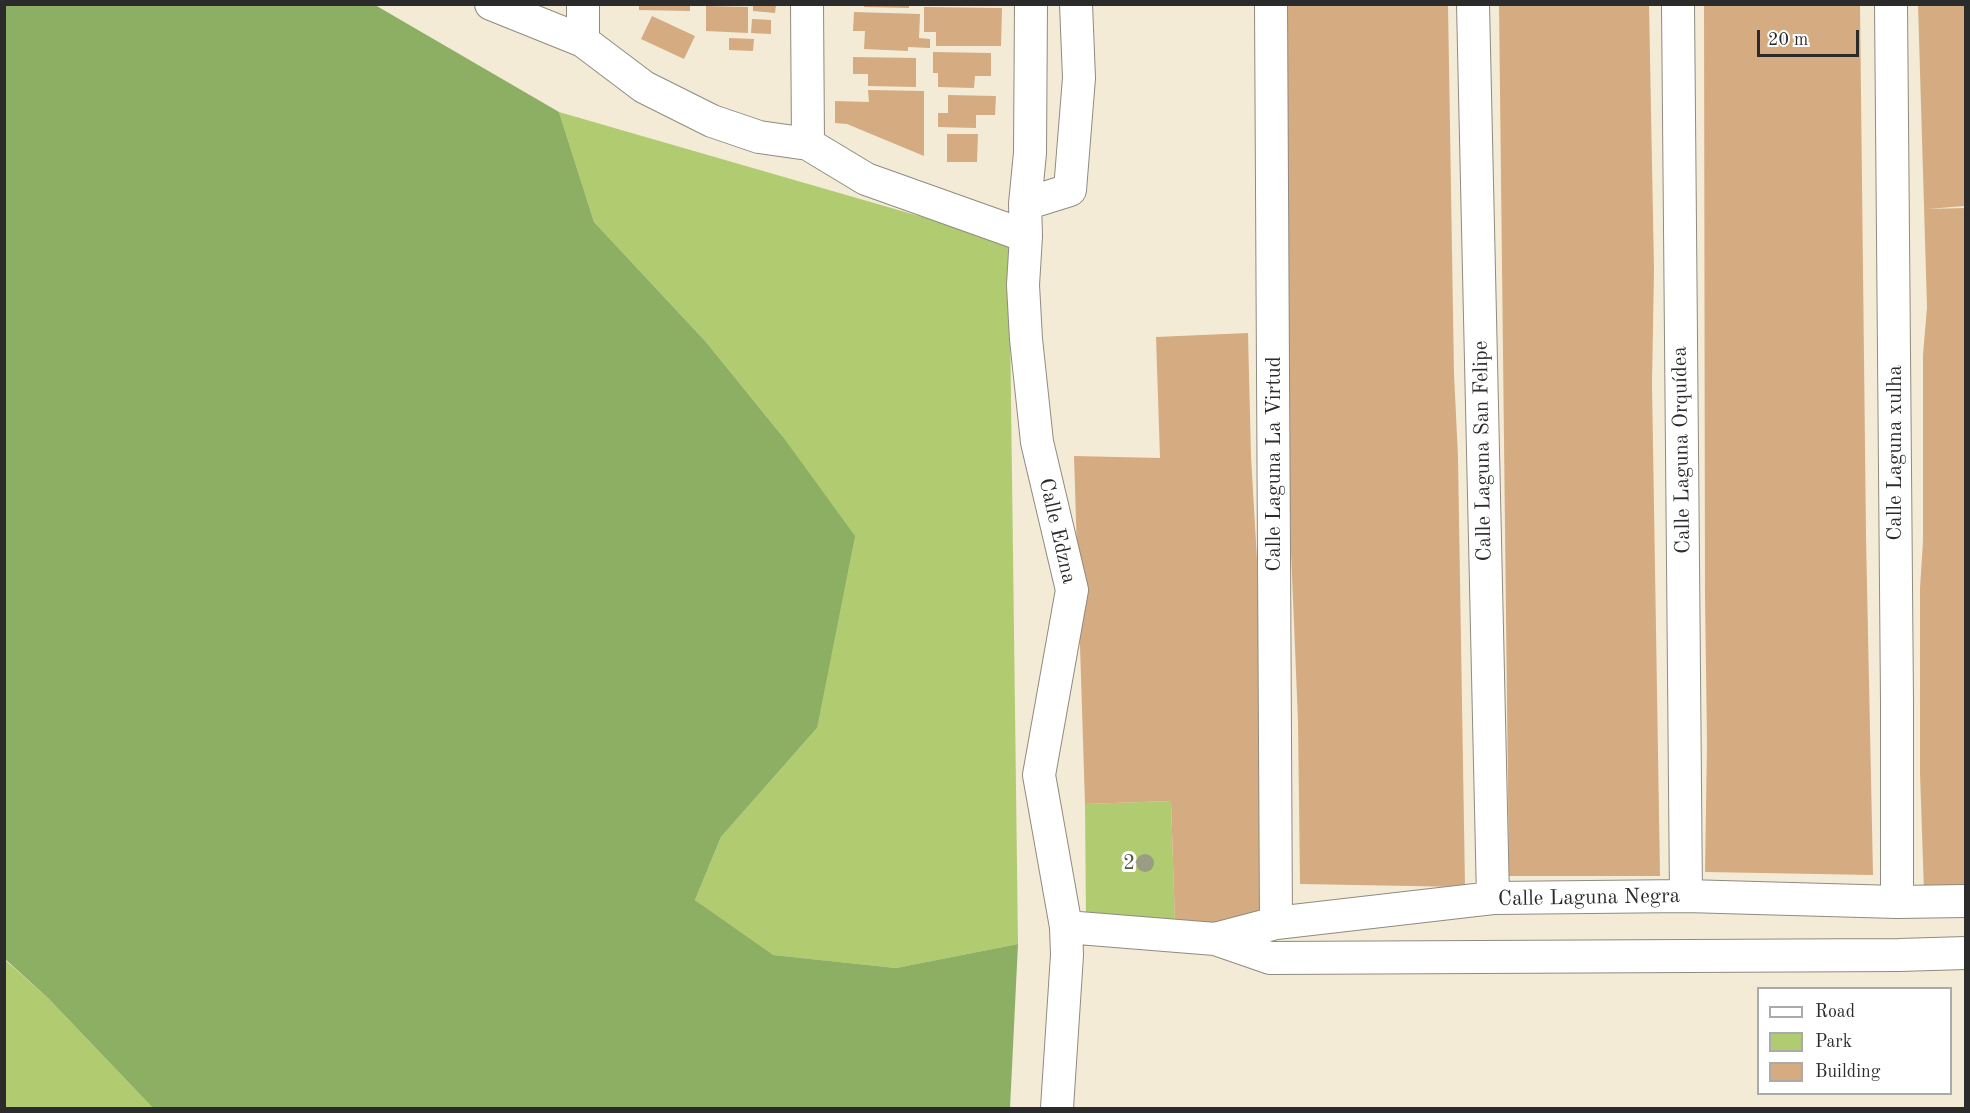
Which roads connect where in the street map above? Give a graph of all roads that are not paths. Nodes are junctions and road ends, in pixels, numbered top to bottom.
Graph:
1 (491, 4) edge
2 (583, 4) edge
3 (807, 4) edge
4 (1031, 4) edge
5 (1076, 4) edge
6 (1271, 4) edge
7 (1473, 4) edge
8 (1678, 4) edge
9 (1891, 4) edge
10 (583, 41) junction
11 (808, 144) junction
12 (1024, 204) junction
13 (1026, 236) junction
14 (1686, 896) junction
15 (1493, 898) junction
16 (1965, 901) edge
17 (1897, 902) junction
18 (1276, 923) junction
19 (1065, 927) junction
20 (1215, 939) junction
21 (1965, 953) edge
22 (1057, 1108) edge

1 - 10 street
2 - 10 street
3 - 11 street
4 - 12 street, Calle Edzna
5 - 12 street
6 - 18 street, Calle Laguna La Virtud
7 - 15 street, Calle Laguna San Felipe
8 - 14 street, Calle Laguna Orquídea
9 - 17 street, Calle Laguna xulha
10 - 11 street
11 - 13 street
12 - 13 street, Calle Edzna
13 - 19 street, Calle Edzna
14 - 15 street, Calle Laguna Negra
14 - 17 street, Calle Laguna Negra
15 - 18 street, Calle Laguna Negra
16 - 17 street, Calle Laguna Negra
18 - 20 street, Calle Laguna Negra
19 - 20 street, Calle Laguna Negra
19 - 22 street, Calle Edzna
20 - 21 street, Calle Laguna Negra

